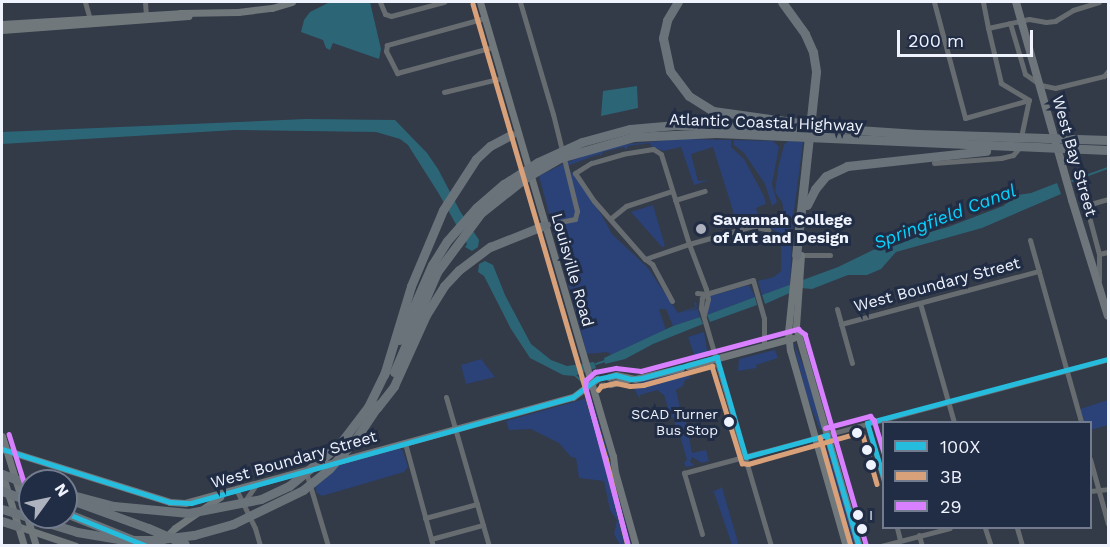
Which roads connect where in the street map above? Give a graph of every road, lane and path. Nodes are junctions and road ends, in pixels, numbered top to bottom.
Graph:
1 (85, 2) edge
2 (145, 2) edge
3 (292, 2) edge
4 (380, 2) edge
5 (444, 2) edge
6 (480, 2) edge
7 (520, 2) edge
8 (678, 2) edge
9 (782, 2) edge
10 (934, 2) edge
11 (983, 2) edge
12 (1016, 2) edge
13 (1099, 2) edge
14 (147, 18) junction
15 (485, 18) junction
16 (90, 22) junction
17 (1010, 23) junction
18 (2, 24) edge
19 (988, 28) junction
20 (2, 30) edge
21 (493, 47) junction
22 (1108, 71) edge
23 (502, 78) junction
24 (444, 92) dead end
25 (1029, 100) junction
26 (857, 130) junction
27 (511, 135) dead end
28 (1108, 141) edge
29 (1027, 147) junction
30 (1108, 150) edge
31 (934, 163) dead end
32 (672, 191) junction
33 (705, 191) dead end
34 (1108, 199) edge
35 (675, 200) junction
36 (610, 219) junction
37 (545, 225) junction
38 (769, 230) dead end
39 (1030, 240) dead end
40 (689, 244) junction
41 (1108, 252) edge
42 (1099, 254) junction
43 (830, 255) dead end
44 (798, 259) junction
45 (645, 260) junction
46 (434, 269) junction
47 (1039, 271) junction
48 (1099, 287) junction
49 (697, 293) dead end
50 (706, 294) junction
51 (794, 300) junction
52 (672, 301) dead end
53 (920, 303) junction
54 (837, 309) dead end
55 (1108, 316) edge
56 (841, 324) junction
57 (798, 336) junction
58 (789, 339) junction
59 (766, 345) junction
60 (790, 350) junction
61 (717, 357) junction
62 (1108, 359) edge
63 (852, 363) dead end
64 (1067, 371) junction
65 (384, 375) junction
66 (610, 380) tunnel mouth
67 (596, 383) junction
68 (446, 397) dead end
69 (948, 402) junction
70 (377, 408) junction
71 (953, 421) edge
72 (1080, 421) edge
73 (867, 423) junction
74 (456, 429) junction
75 (827, 435) junction
76 (2, 436) edge
77 (815, 438) junction
78 (405, 443) junction
79 (4, 450) edge
80 (746, 457) junction
81 (1092, 466) edge
82 (305, 471) junction
83 (2, 474) edge
84 (882, 475) edge
85 (18, 480) edge
86 (256, 485) junction
87 (1099, 489) junction
88 (1108, 489) edge
89 (2, 491) edge
90 (237, 491) junction
91 (1092, 491) edge
92 (225, 494) junction
93 (18, 497) edge
94 (78, 498) edge
95 (78, 501) edge
96 (170, 502) junction
97 (244, 502) junction
98 (477, 504) junction
99 (2, 509) edge
100 (78, 517) edge
101 (425, 518) junction
102 (2, 521) edge
103 (1108, 524) edge
104 (483, 525) junction
105 (17, 526) junction
106 (175, 528) junction
107 (897, 529) edge
108 (946, 529) edge
109 (985, 529) edge
110 (1017, 529) edge
111 (33, 533) junction
112 (702, 534) dead end
113 (919, 536) junction
114 (53, 538) junction
115 (900, 540) junction
116 (432, 542) edge
117 (186, 545) edge
118 (24, 546) edge
119 (38, 546) edge
120 (76, 546) edge
121 (148, 546) edge
122 (157, 546) edge
123 (260, 546) edge
124 (328, 546) edge
125 (489, 546) edge
126 (636, 546) edge
127 (771, 546) edge
128 (846, 546) edge
129 (859, 546) edge
130 (881, 546) edge
131 (922, 546) edge
132 (990, 546) edge
133 (1022, 546) edge

1 - 16 street
2 - 14 street
3 - 14 main road
4 - 5 street
6 - 15 main road, Louisville Road
7 - 37 street
8 - 26 highway, bridge
9 - 44 highway
10 - 25 street
11 - 19 street
12 - 48 main road, West Bay Street, bridge
13 - 17 street
14 - 16 main road
15 - 21 main road, Louisville Road
15 - 21 street
16 - 18 main road
16 - 20 main road
17 - 19 street
17 - 22 street
19 - 25 street
21 - 23 main road, Louisville Road
23 - 24 street
23 - 37 main road, Louisville Road
25 - 31 street
26 - 28 highway, Atlantic Coastal Highway, bridge
26 - 46 highway, Atlantic Coastal Highway, bridge
27 - 65 highway
29 - 30 highway, Atlantic Coastal Highway, bridge
29 - 44 highway, bridge
29 - 46 highway, Atlantic Coastal Highway, bridge
32 - 35 street
32 - 36 street
32 - 36 street
33 - 35 street
34 - 42 street
35 - 40 street
36 - 45 street
37 - 67 main road, Louisville Road
37 - 70 highway
38 - 40 street
39 - 47 street
40 - 45 street
40 - 50 street
41 - 42 street
42 - 48 street
43 - 44 street
44 - 51 main road
45 - 52 street
46 - 65 highway, Atlantic Coastal Highway
46 - 70 highway, Atlantic Coastal Highway
47 - 53 street, West Boundary Street
47 - 64 street
48 - 55 main road, West Bay Street
49 - 50 street
50 - 59 street
50 - 61 street
51 - 57 main road
51 - 58 main road
53 - 56 street, West Boundary Street
53 - 69 street
54 - 56 street
56 - 63 street
57 - 58 main road
57 - 75 main road
58 - 59 main road
58 - 60 main road
59 - 60 main road
59 - 61 main road
60 - 77 main road
61 - 66 main road
61 - 80 street
62 - 64 street
64 - 69 street
64 - 72 street
65 - 94 highway, Atlantic Coastal Highway, bridge
67 - 74 main road, West Boundary Street
67 - 126 main road, Louisville Road
68 - 74 street
69 - 71 street
69 - 73 street
70 - 99 highway, Atlantic Coastal Highway, bridge
73 - 75 street
73 - 84 street
74 - 78 main road, West Boundary Street
74 - 98 street
75 - 77 street
75 - 129 main road
76 - 79 main road
77 - 80 street
77 - 128 main road
78 - 82 main road, West Boundary Street
78 - 101 street
79 - 96 main road, West Boundary Street
79 - 111 main road
80 - 112 street
80 - 127 street
81 - 87 street
82 - 86 main road, West Boundary Street
82 - 124 street
83 - 85 highway, bridge
83 - 105 main road
86 - 90 main road, West Boundary Street
86 - 97 street
87 - 88 street
87 - 91 street
87 - 103 street
89 - 93 highway, bridge
90 - 92 main road, West Boundary Street
90 - 97 street
92 - 96 main road, West Boundary Street
92 - 106 main road
95 - 117 highway, bridge
96 - 106 main road
97 - 123 street
98 - 101 street
98 - 104 street
100 - 121 highway, bridge
101 - 116 street
102 - 105 highway
104 - 116 street
104 - 125 street
105 - 111 main road
105 - 118 main road
106 - 122 main road
107 - 115 street
108 - 113 street
109 - 132 street
110 - 133 street
111 - 114 main road
111 - 119 main road
113 - 115 street
113 - 131 street
114 - 119 main road
114 - 120 main road
115 - 130 street

